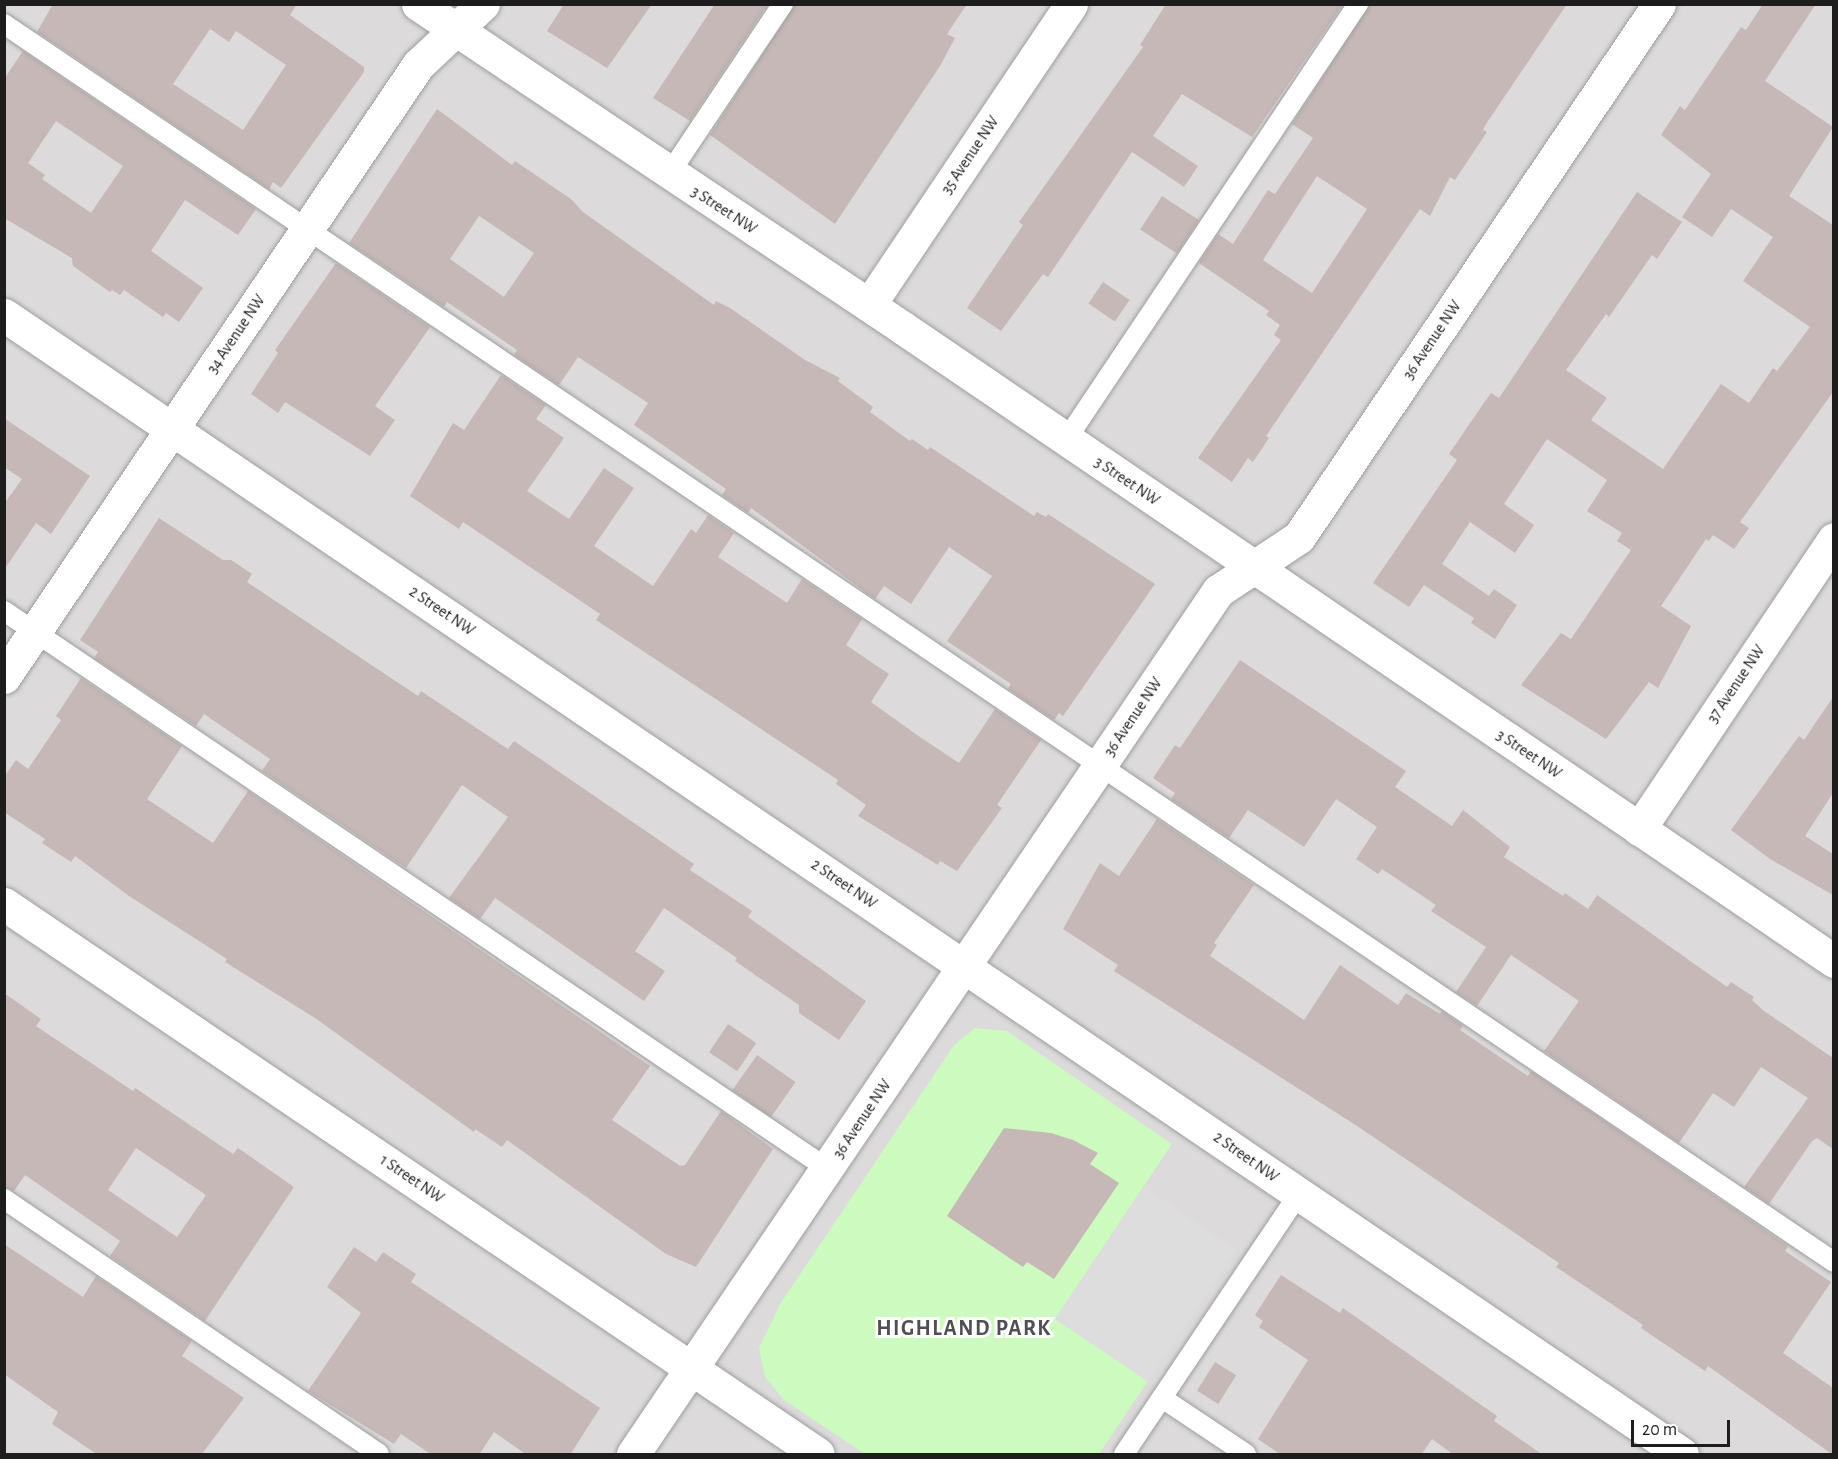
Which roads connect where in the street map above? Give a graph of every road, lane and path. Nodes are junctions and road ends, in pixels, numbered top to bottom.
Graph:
1 (418, 4) edge
2 (483, 4) edge
3 (783, 4) edge
4 (1071, 4) edge
5 (1358, 4) edge
6 (1659, 4) edge
7 (4, 24) edge
8 (456, 30) junction
9 (669, 174) junction
10 (308, 229) junction
11 (869, 305) junction
12 (4, 315) edge
13 (172, 428) junction
14 (1066, 440) junction
15 (1833, 539) edge
16 (1255, 567) junction
17 (4, 611) edge
18 (35, 632) junction
19 (4, 677) edge
20 (1101, 764) junction
21 (1639, 829) junction
22 (4, 904) edge
23 (1833, 962) edge
24 (966, 967) junction
25 (828, 1169) junction
26 (1299, 1194) junction
27 (4, 1199) edge
28 (1833, 1263) edge
29 (693, 1368) junction
30 (1162, 1398) junction
31 (379, 1455) edge
32 (633, 1455) edge
33 (818, 1455) edge
34 (1124, 1455) edge
35 (1246, 1455) edge
36 (1682, 1455) edge

1 - 8 street, 3 Street NW
2 - 8 street, 34 Avenue NW
3 - 9 lane
4 - 11 street, 35 Avenue NW
5 - 14 lane
6 - 16 street, 36 Avenue NW
7 - 10 lane
8 - 9 street, 3 Street NW
8 - 10 street, 34 Avenue NW
9 - 11 street, 3 Street NW
10 - 13 street, 34 Avenue NW
10 - 20 lane
11 - 14 street, 3 Street NW
12 - 13 street, 2 Street NW
13 - 18 street, 34 Avenue NW
13 - 24 street, 2 Street NW
14 - 16 street, 3 Street NW
15 - 21 street, 37 Avenue NW
16 - 20 street, 36 Avenue NW
16 - 21 street, 3 Street NW
17 - 18 lane
18 - 19 street, 34 Avenue NW
18 - 25 lane
20 - 24 street, 36 Avenue NW
20 - 28 lane
21 - 23 street, 3 Street NW
22 - 29 street, 1 Street NW
24 - 25 street, 36 Avenue NW
24 - 26 street, 2 Street NW
25 - 29 street, 36 Avenue NW
26 - 30 lane
26 - 36 street, 2 Street NW
27 - 31 lane
29 - 32 street, 36 Avenue NW
29 - 33 street, 1 Street NW
30 - 34 lane
30 - 35 lane

